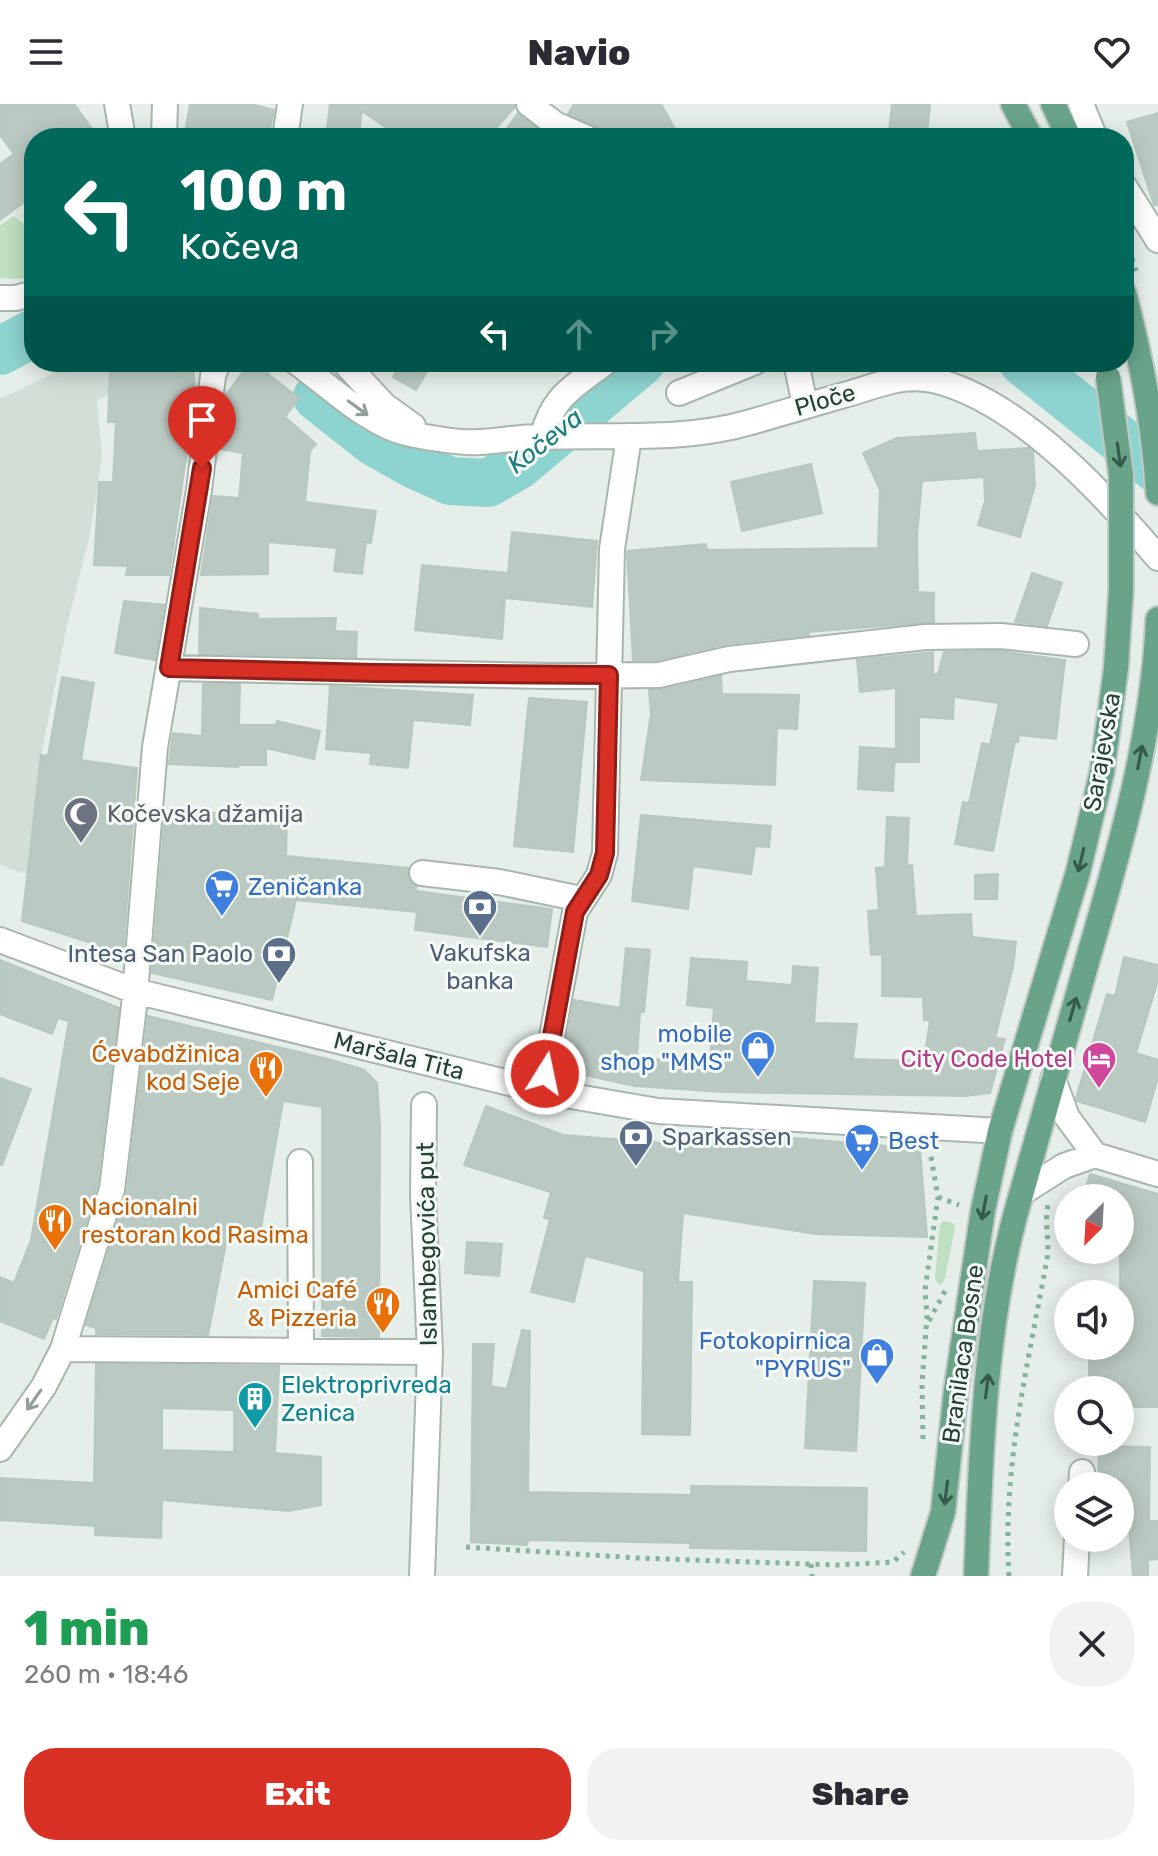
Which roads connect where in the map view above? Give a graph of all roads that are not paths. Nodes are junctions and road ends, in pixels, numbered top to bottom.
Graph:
1 (117, 104) edge
2 (165, 104) edge
3 (290, 104) edge
4 (529, 104) edge
5 (1013, 104) edge
6 (1053, 104) edge
7 (1081, 104) edge
8 (121, 128) edge
9 (164, 128) edge
10 (286, 128) edge
11 (564, 128) edge
12 (1026, 128) edge
13 (1064, 128) edge
14 (1091, 128) edge
15 (1134, 202) edge
16 (1158, 240) edge
17 (17, 296) edge
18 (0, 318) edge
19 (1134, 336) edge
20 (214, 372) edge
21 (310, 372) edge
22 (353, 372) edge
23 (593, 372) edge
24 (730, 372) edge
25 (798, 372) edge
26 (1106, 372) edge
27 (679, 393) dead end
28 (805, 405) junction
29 (428, 436) junction
30 (543, 436) junction
31 (629, 437) junction
32 (1158, 493) edge
33 (1158, 558) edge
34 (1158, 619) edge
35 (1157, 643) edge
36 (1076, 644) dead end
37 (169, 668) junction
38 (609, 675) junction
39 (422, 873) dead end
40 (581, 899) junction
41 (0, 940) edge
42 (136, 982) junction
43 (545, 1074) dead end
44 (1053, 1079) junction
45 (424, 1105) dead end
46 (1000, 1131) junction
47 (1095, 1155) junction
48 (300, 1162) dead end
49 (1158, 1174) edge
50 (1023, 1192) junction
51 (63, 1349) junction
52 (301, 1351) junction
53 (430, 1352) junction
54 (0, 1449) edge
55 (1076, 1552) edge
56 (422, 1576) edge
57 (923, 1576) edge
58 (976, 1576) edge
59 (1075, 1576) edge

1 - 8 street
2 - 9 street
3 - 10 street
4 - 11 street
5 - 12 main road
6 - 13 main road
7 - 14 street
15 - 16 street
17 - 18 street
19 - 32 main road
20 - 37 street
21 -> 29 street, Ploče
22 - 29 street, Ploče
23 - 30 street
24 - 27 street
25 - 28 street
26 -> 46 main road, Sarajevska, bridge
28 - 31 street, Ploče
28 - 33 street, Ploče
29 - 30 street, Ploče
30 - 31 street, Ploče
31 - 38 street
34 - 35 main road, Sarajevska
44 -> 35 main road, Sarajevska
36 - 38 street
37 - 38 street
37 - 42 street
38 - 40 street
39 - 40 street
40 - 43 street
41 - 42 street, Maršala Tita
42 - 46 street, Maršala Tita
42 - 51 street
44 - 47 street
44 - 50 main road, Sarajevska
45 - 53 street, Islambegovića put
46 -> 57 main road, Branilaca Bosne
47 - 49 street
47 - 50 street
48 - 52 street
58 -> 50 main road, Branilaca Bosne
51 - 52 street
51 -> 54 street
52 - 53 street
53 - 56 street, Islambegovića put
55 - 59 street

